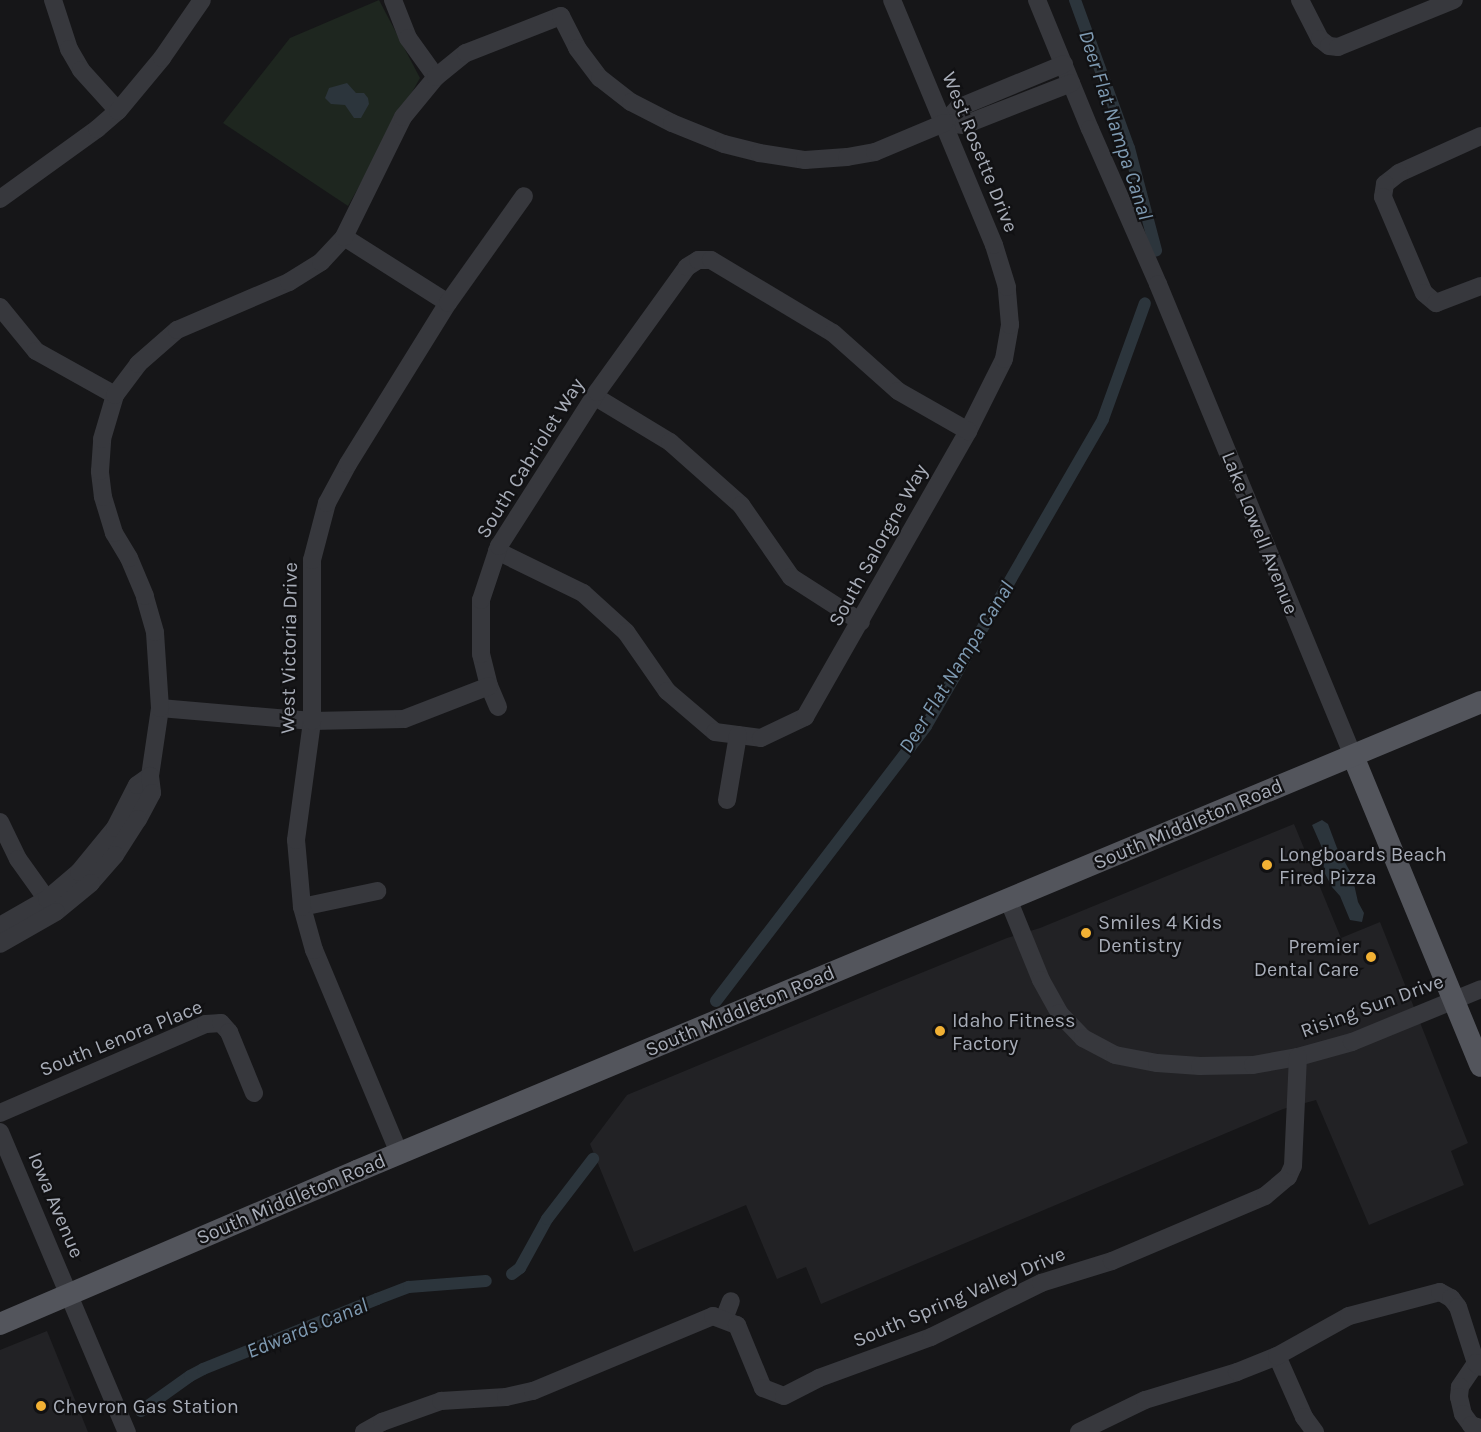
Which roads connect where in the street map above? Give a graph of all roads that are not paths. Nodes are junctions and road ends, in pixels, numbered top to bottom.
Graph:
1 (53, 0) edge
2 (202, 0) edge
3 (393, 0) edge
4 (892, 0) edge
5 (1037, 0) edge
6 (1300, 0) edge
7 (1454, 0) edge
8 (560, 8) edge
9 (1064, 64) junction
10 (436, 76) junction
11 (1071, 83) junction
12 (118, 111) junction
13 (944, 123) junction
14 (1481, 136) edge
15 (524, 196) dead end
16 (0, 199) edge
17 (344, 237) junction
18 (1481, 286) edge
19 (448, 303) junction
20 (0, 307) edge
21 (1010, 325) joint
22 (115, 395) junction
23 (594, 396) junction
24 (968, 431) junction
25 (497, 551) junction
26 (861, 622) junction
27 (489, 686) junction
28 (1481, 702) edge
29 (498, 707) dead end
30 (160, 708) junction
31 (312, 721) junction
32 (738, 735) junction
33 (1353, 756) junction
34 (727, 800) dead end
35 (0, 822) edge
36 (378, 891) dead end
37 (1008, 899) junction
38 (51, 905) junction
39 (302, 907) junction
40 (0, 926) edge
41 (0, 945) edge
42 (1481, 990) edge
43 (1454, 1000) junction
44 (1298, 1057) junction
45 (1481, 1066) edge
46 (254, 1093) dead end
47 (0, 1113) edge
48 (0, 1132) edge
49 (399, 1153) junction
50 (70, 1295) junction
51 (731, 1301) dead end
52 (724, 1319) junction
53 (0, 1324) edge
54 (1278, 1356) junction
55 (1479, 1365) edge
56 (1481, 1428) edge
57 (127, 1432) edge
58 (364, 1432) edge
59 (1079, 1432) edge
60 (1315, 1432) edge

1 - 12 street
2 - 12 street
3 - 10 street
4 - 13 street, West Rosette Drive
5 - 9 street, Lake Lowell Avenue
6 - 7 street
8 - 10 street
8 - 13 street
9 - 11 street, Lake Lowell Avenue
9 - 13 street
10 - 17 street
11 - 13 street
11 - 33 street, Lake Lowell Avenue
12 - 16 street
13 - 21 street, West Rosette Drive
14 - 18 street
15 - 19 street, West Victoria Drive
17 - 19 street
17 - 22 street
19 - 31 street, West Victoria Drive
20 - 22 street
21 - 24 street, South Salorgne Way
22 - 30 street
23 - 24 street, South Cabriolet Way
23 - 25 street, South Cabriolet Way
23 - 26 street
24 - 26 street, South Salorgne Way
25 - 27 street, South Cabriolet Way
25 - 32 street, South Salorgne Way
26 - 32 street, South Salorgne Way
27 - 29 street, South Cabriolet Way
27 - 31 street
28 - 33 main road, South Middleton Road
30 - 31 street
30 - 38 street
31 - 39 street, West Victoria Drive
32 - 34 street
33 - 37 main road, South Middleton Road
33 - 43 main road, Lake Lowell Avenue
35 - 38 street
36 - 39 street
37 - 44 street, Rising Sun Drive
37 - 49 main road, South Middleton Road
38 - 40 street
38 - 41 street
39 - 49 street, West Victoria Drive
42 - 43 street, Rising Sun Drive
43 - 44 street, Rising Sun Drive
43 - 45 main road, Lake Lowell Avenue
44 - 52 street, South Spring Valley Drive
46 - 47 street, South Lenora Place
48 - 50 street, Iowa Avenue
49 - 50 main road, South Middleton Road
50 - 53 main road, South Middleton Road
50 - 57 street, Iowa Avenue
51 - 52 street
52 - 58 street
54 - 55 street
54 - 59 street
54 - 60 street
55 - 56 street

